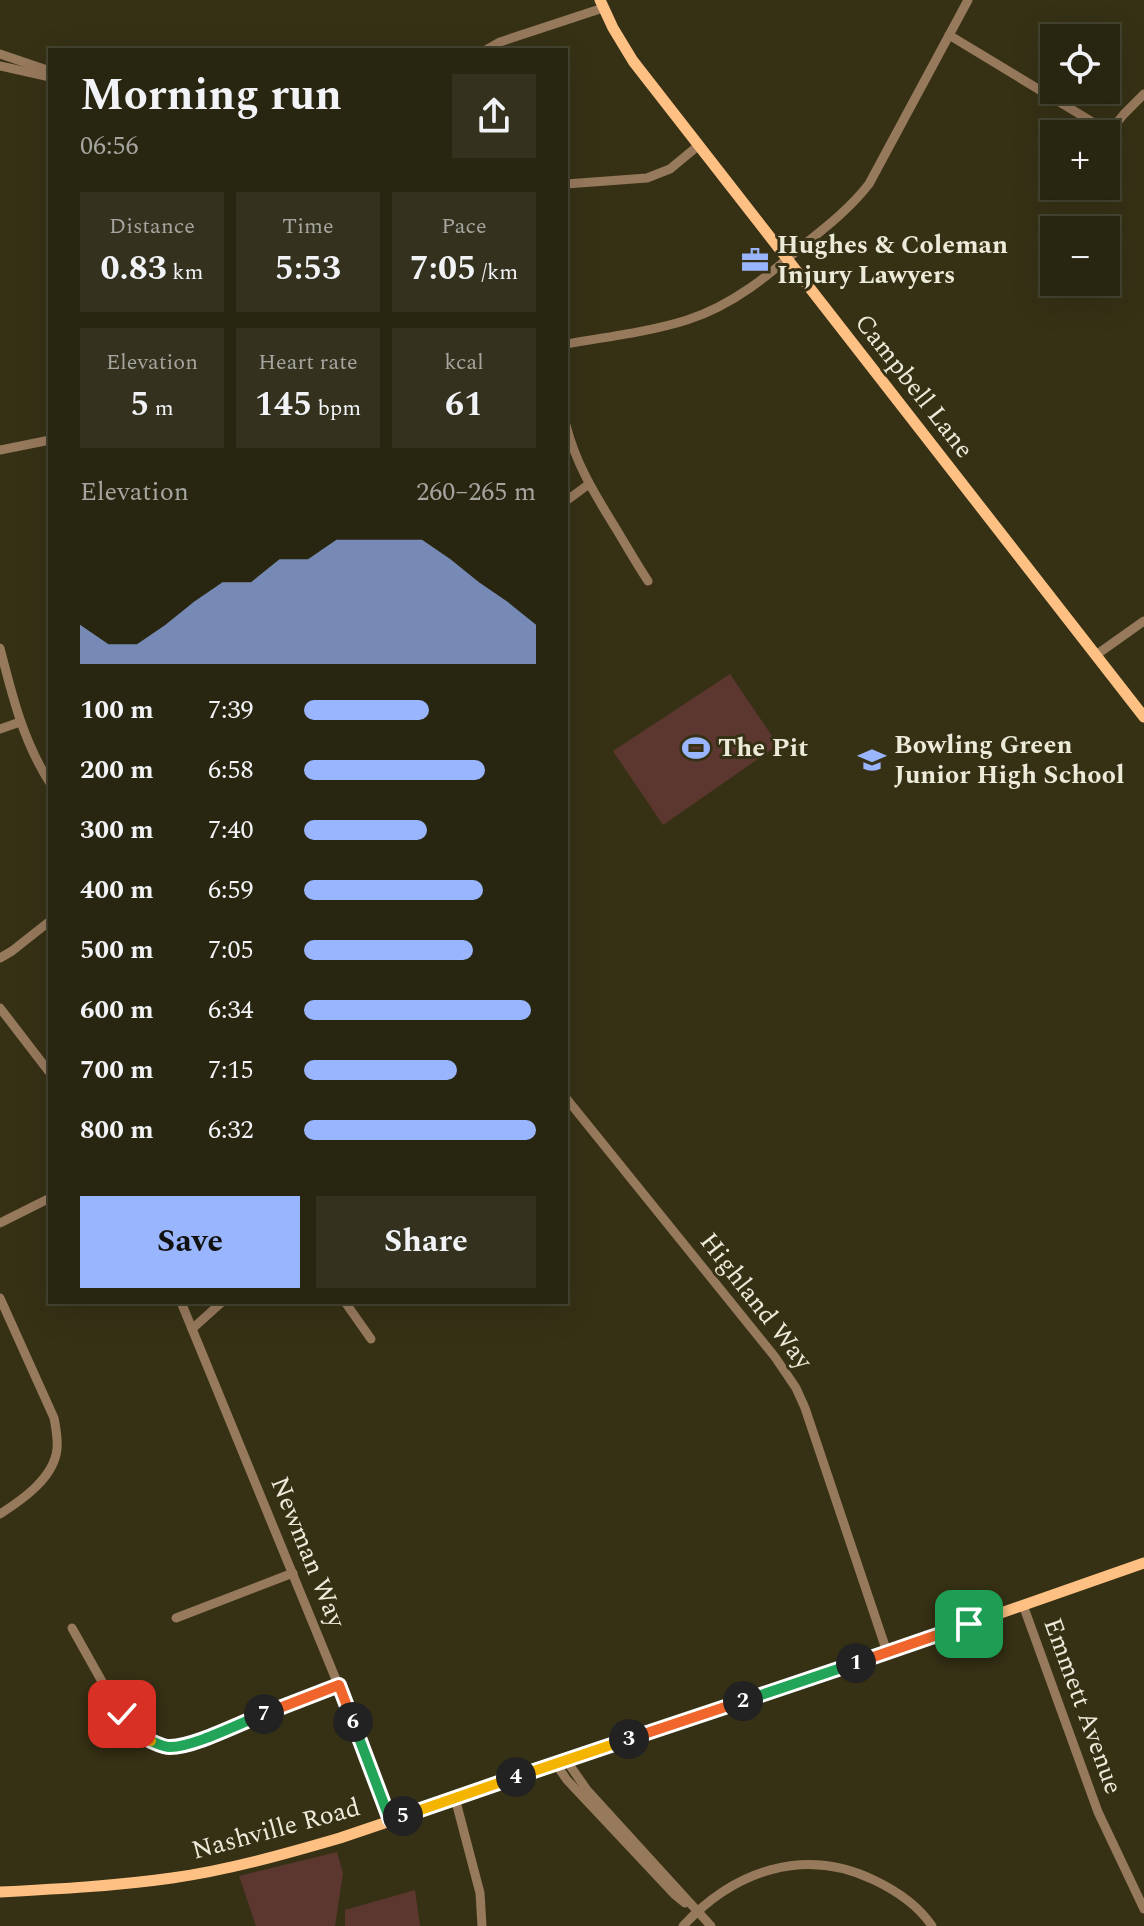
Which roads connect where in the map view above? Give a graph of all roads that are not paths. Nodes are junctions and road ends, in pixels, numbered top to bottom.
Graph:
1 (968, 0) edge
2 (602, 4) edge
3 (949, 35) junction
4 (490, 48) edge
5 (0, 54) edge
6 (0, 66) edge
7 (48, 70) edge
8 (48, 77) edge
9 (1144, 94) edge
10 (1086, 120) edge
11 (1119, 120) edge
12 (699, 145) junction
13 (568, 184) edge
14 (787, 259) junction
15 (568, 344) edge
16 (568, 432) edge
17 (48, 440) edge
18 (0, 450) edge
19 (589, 484) junction
20 (568, 500) edge
21 (648, 581) dead end
22 (1144, 621) edge
23 (0, 648) edge
24 (1096, 655) junction
25 (1144, 717) edge
26 (20, 722) junction
27 (0, 729) edge
28 (48, 779) edge
29 (48, 923) edge
30 (0, 958) edge
31 (0, 1008) edge
32 (48, 1070) edge
33 (568, 1100) edge
34 (48, 1199) edge
35 (0, 1223) edge
36 (0, 1298) edge
37 (182, 1304) edge
38 (220, 1304) edge
39 (346, 1304) edge
40 (192, 1329) junction
41 (371, 1339) dead end
42 (0, 1514) edge
43 (1144, 1563) edge
44 (293, 1573) junction
45 (1023, 1605) junction
46 (176, 1618) dead end
47 (72, 1628) dead end
48 (887, 1652) junction
49 (339, 1685) junction
50 (561, 1762) junction
51 (455, 1798) junction
52 (390, 1820) junction
53 (0, 1892) edge
54 (1144, 1909) edge
55 (698, 1911) junction
56 (482, 1926) edge
57 (683, 1926) edge
58 (711, 1926) edge
59 (932, 1926) edge

1 - 3 street
2 - 4 street
2 - 12 main road, Campbell Lane
3 - 10 street
3 - 14 street
5 - 7 street
6 - 8 street
9 - 11 street
12 - 13 street
12 - 14 main road, Campbell Lane
14 - 15 street
14 - 24 main road, Campbell Lane
16 - 19 street
17 - 18 street
19 - 20 street
19 - 21 street
22 - 24 street
23 - 26 street
24 - 25 main road, Campbell Lane
26 - 27 street
26 - 28 street
29 - 30 street
31 - 32 street
33 - 48 street, Highland Way
34 - 35 street
36 - 42 street
37 - 40 street, Newman Way
38 - 40 street
39 - 41 street
40 - 44 street, Newman Way
43 - 45 main road, Nashville Road
44 - 46 street
44 - 49 street, Newman Way
45 - 48 main road, Nashville Road
45 - 54 street, Emmett Avenue
47 - 49 street
48 - 50 main road, Nashville Road
49 - 52 street, Newman Way
50 - 51 main road, Nashville Road
50 - 55 street
51 - 52 main road, Nashville Road
51 - 56 street
52 - 53 main road, Nashville Road
55 - 57 street
55 - 58 street
55 - 59 street

